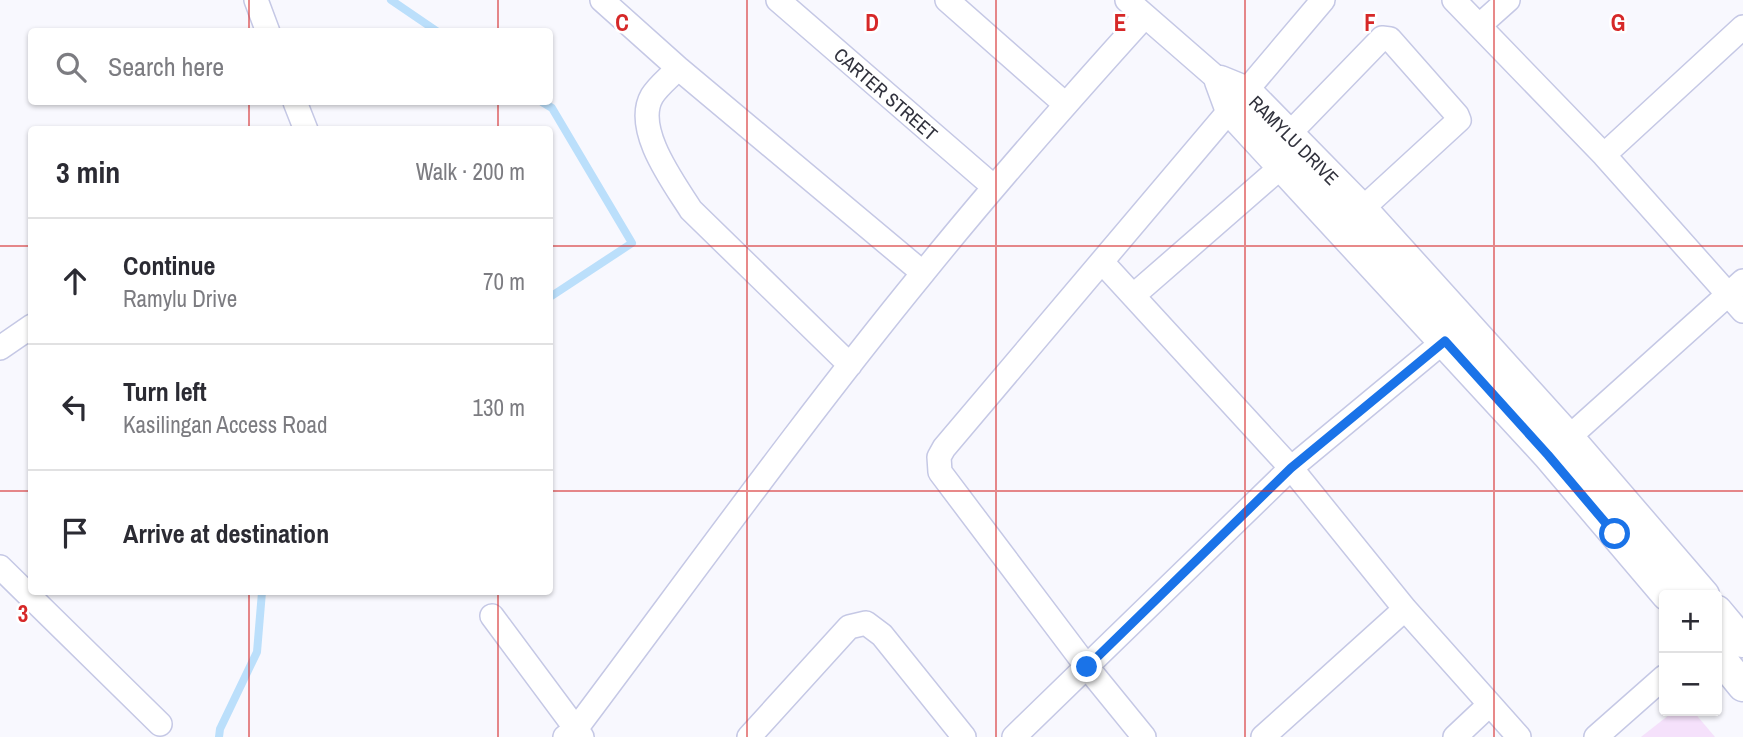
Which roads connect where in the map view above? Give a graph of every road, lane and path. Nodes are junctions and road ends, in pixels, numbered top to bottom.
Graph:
1 (256, 0) edge
2 (603, 0) edge
3 (778, 0) edge
4 (947, 0) edge
5 (1127, 0) edge
6 (1323, 0) edge
7 (1454, 0) edge
8 (1508, 0) edge
9 (1145, 16) junction
10 (1480, 25) junction
11 (1743, 27) edge
12 (266, 28) edge
13 (678, 68) junction
14 (1220, 81) joint
15 (1239, 101) junction
16 (1065, 104) junction
17 (296, 105) edge
18 (304, 126) edge
19 (1289, 134) junction
20 (1604, 155) junction
21 (1281, 167) junction
22 (994, 187) junction
23 (1362, 209) junction
24 (1102, 262) junction
25 (923, 273) junction
26 (1134, 295) junction
27 (1738, 295) edge
28 (28, 329) edge
29 (1455, 332) junction
30 (0, 348) edge
31 (850, 365) junction
32 (1558, 446) junction
33 (1291, 468) junction
34 (1626, 525) junction
35 (0, 567) edge
36 (1664, 590) edge
37 (1698, 590) edge
38 (28, 594) edge
39 (29, 595) edge
40 (1405, 609) junction
41 (492, 617) dead end
42 (1722, 660) edge
43 (1087, 667) junction
44 (1659, 681) edge
45 (1743, 686) edge
46 (1489, 705) junction
47 (160, 724) dead end
48 (574, 734) edge
49 (749, 737) edge
50 (964, 737) edge
51 (1014, 737) edge
52 (1144, 737) edge
53 (1263, 737) edge
54 (1455, 737) edge
55 (1519, 737) edge
56 (1595, 737) edge

1 - 12 street
2 - 13 street
3 - 22 street, CARTER STREET
4 - 16 street
5 - 9 street
6 - 15 street
7 - 10 street
8 - 10 street
9 - 14 street
9 - 16 street
10 - 20 street
11 - 20 street
13 - 25 street
13 - 31 street
14 - 15 street, RAMYLU DRIVE
15 - 19 street, RAMYLU DRIVE
15 - 21 street, RAMYLU DRIVE
15 - 24 street
16 - 22 street
17 - 18 street
19 - 23 street, RAMYLU DRIVE
19 - 23 street
20 - 27 street
21 - 26 street
21 - 29 street, RAMYLU DRIVE
22 - 25 street
23 - 29 street, RAMYLU DRIVE
24 - 26 street
24 - 43 street
25 - 31 street
26 - 33 street
27 - 32 street
28 - 30 street
29 - 32 street, RAMYLU DRIVE
29 - 33 street
31 - 48 street
32 - 34 street, RAMYLU DRIVE
33 - 40 street
33 - 43 street
34 - 36 street, RAMYLU DRIVE
34 - 37 street, RAMYLU DRIVE
35 - 38 street
39 - 47 street
40 - 46 street
40 - 53 street
41 - 48 street
42 - 45 street
43 - 51 street
43 - 52 street
44 - 56 street
46 - 54 street
46 - 55 street
49 - 50 street

